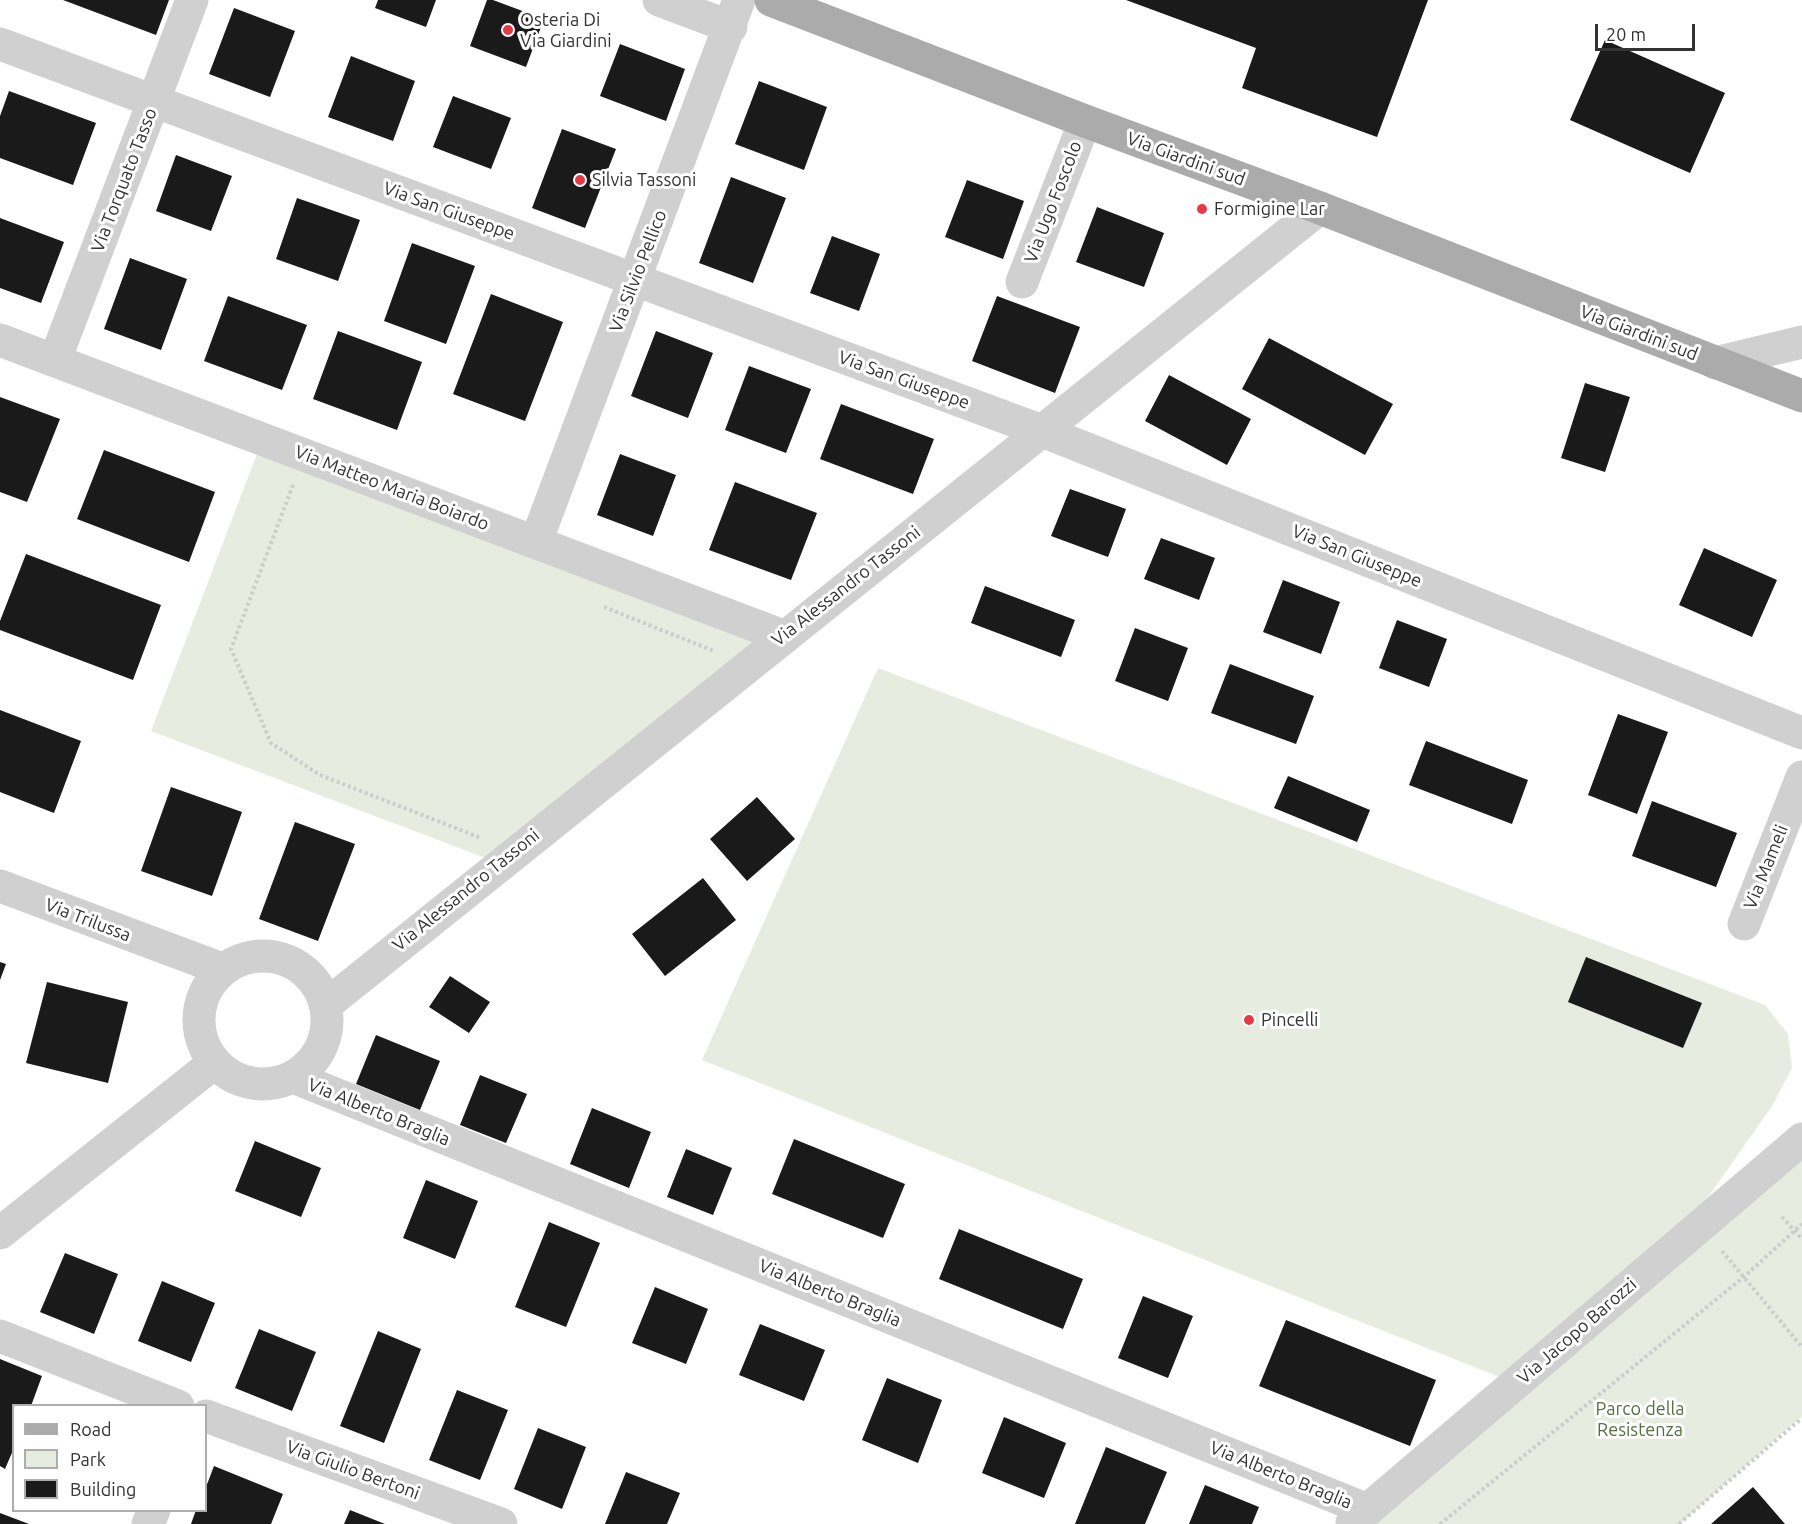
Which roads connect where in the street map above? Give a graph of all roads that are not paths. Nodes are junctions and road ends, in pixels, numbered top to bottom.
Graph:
1 (192, 0) edge
2 (659, 0) edge
3 (771, 0) edge
4 (735, 14) edge
5 (0, 44) edge
6 (154, 101) junction
7 (1085, 121) junction
8 (1320, 208) junction
9 (635, 280) junction
10 (1022, 282) dead end
11 (0, 340) edge
12 (1802, 342) edge
13 (55, 360) junction
14 (1715, 363) junction
15 (1802, 396) edge
16 (1042, 431) junction
17 (536, 542) junction
18 (783, 636) junction
19 (1802, 733) edge
20 (1802, 777) edge
21 (0, 886) edge
22 (1744, 924) dead end
23 (215, 978) junction
24 (320, 993) junction
25 (214, 1063) junction
26 (293, 1077) junction
27 (1802, 1139) edge
28 (0, 1233) edge
29 (0, 1336) edge
30 (173, 1404) edge
31 (207, 1416) edge
32 (1360, 1517) edge
33 (501, 1524) edge

1 - 6 street, Via Torquato Tasso
2 - 4 street
3 - 7 main road, Via Giardini sud
4 - 9 street, Via Silvio Pellico
5 - 6 street, Via San Giuseppe
6 - 9 street, Via San Giuseppe
6 - 13 street, Via Torquato Tasso
7 - 8 main road, Via Giardini sud
7 - 10 street, Via Ugo Foscolo
8 - 14 main road, Via Giardini sud
8 - 16 street, Via Alessandro Tassoni
9 - 16 street, Via San Giuseppe
9 - 17 street, Via Silvio Pellico
11 - 13 street, Via Matteo Maria Boiardo
12 - 14 street
13 - 17 street, Via Matteo Maria Boiardo
14 - 15 main road, Via Giardini sud
16 - 18 street, Via Alessandro Tassoni
16 - 19 street, Via San Giuseppe
17 - 18 street, Via Matteo Maria Boiardo
18 - 24 street, Via Alessandro Tassoni
20 - 22 street, Via Mameli
21 - 23 street, Via Trilussa
23 - 24 street
23 - 25 street
24 - 26 street
25 - 26 street
25 - 28 street
26 - 32 street, Via Alberto Braglia
27 - 32 street, Via Jacopo Barozzi
29 - 30 street
31 - 33 street, Via Giulio Bertoni

